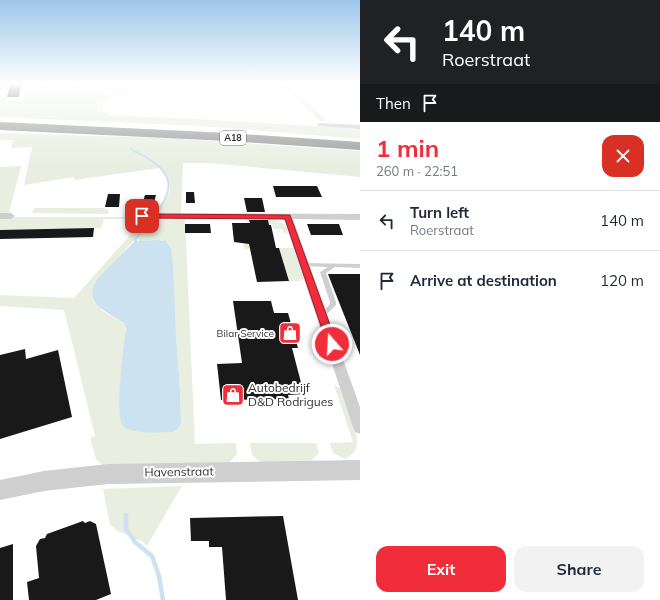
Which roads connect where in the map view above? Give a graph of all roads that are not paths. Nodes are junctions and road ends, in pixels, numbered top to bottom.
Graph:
1 (0, 118) edge
2 (0, 122) edge
3 (76, 124) junction
4 (320, 124) dead end
5 (0, 126) edge
6 (360, 127) edge
7 (0, 130) edge
8 (106, 130) junction
9 (360, 141) edge
10 (360, 146) edge
11 (0, 216) edge
12 (10, 216) dead end
13 (142, 216) dead end
14 (288, 217) junction
15 (360, 217) edge
16 (304, 265) junction
17 (333, 266) junction
18 (360, 266) edge
19 (322, 316) junction
20 (360, 427) edge
21 (360, 470) edge
22 (0, 490) edge

1 - 3 highway, A18
2 - 3 highway, A18
3 - 9 highway, A18
4 - 6 street
5 - 8 highway, A18
7 - 8 highway, A18
8 - 10 highway, A18
11 - 12 street
13 - 14 street
14 - 15 street
14 - 16 street
16 - 17 lane
16 - 19 street
17 - 18 lane
17 - 19 lane
19 - 20 street
21 - 22 street, Havenstraat

